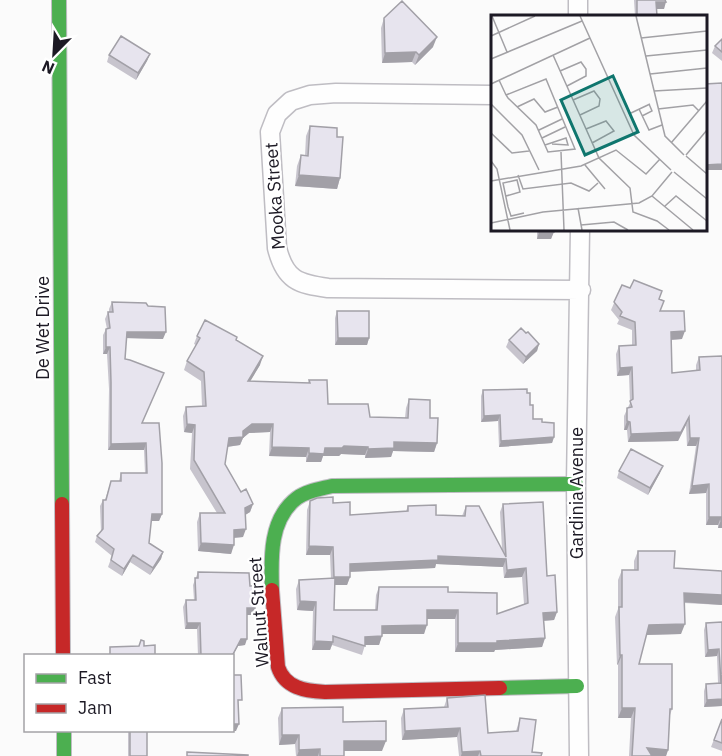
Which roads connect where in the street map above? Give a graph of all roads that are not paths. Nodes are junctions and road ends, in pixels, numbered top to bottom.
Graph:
1 (59, 0) edge
2 (491, 95) edge
3 (580, 231) edge
4 (580, 290) junction
5 (576, 484) junction
6 (63, 654) edge
7 (577, 686) junction
8 (64, 732) edge
9 (64, 756) edge
10 (579, 756) edge

1 - 6 street, De Wet Drive
2 - 4 street, Mooka Street
3 - 4 street, Gardinia Avenue
4 - 5 street, Gardinia Avenue
5 - 7 street, Gardinia Avenue
5 - 7 street, Walnut Street
7 - 10 street, Gardinia Avenue
8 - 9 street

